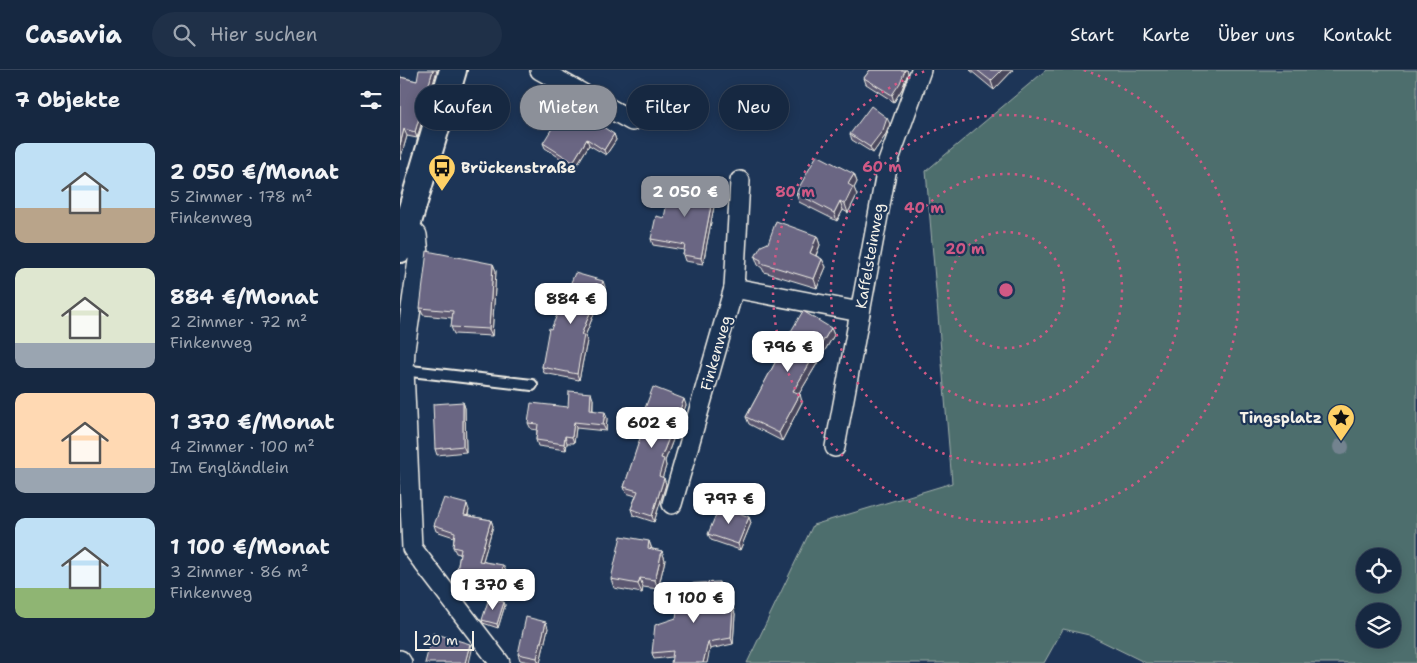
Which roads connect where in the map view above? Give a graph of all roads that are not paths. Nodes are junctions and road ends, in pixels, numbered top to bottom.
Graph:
1 (453, 70) edge
2 (540, 70) edge
3 (921, 70) edge
4 (627, 119) edge
5 (740, 180) dead end
6 (404, 237) edge
7 (734, 288) junction
8 (860, 312) junction
9 (402, 370) edge
10 (532, 385) dead end
11 (835, 447) dead end
12 (672, 504) dead end
13 (500, 663) edge

1 - 6 street
2 - 4 street
3 - 8 street, Kaffelsteinweg
5 - 7 street, Finkenweg
6 - 9 street
7 - 8 street
7 - 12 street, Finkenweg
8 - 11 street, Kaffelsteinweg
9 - 10 lane
9 - 13 street

